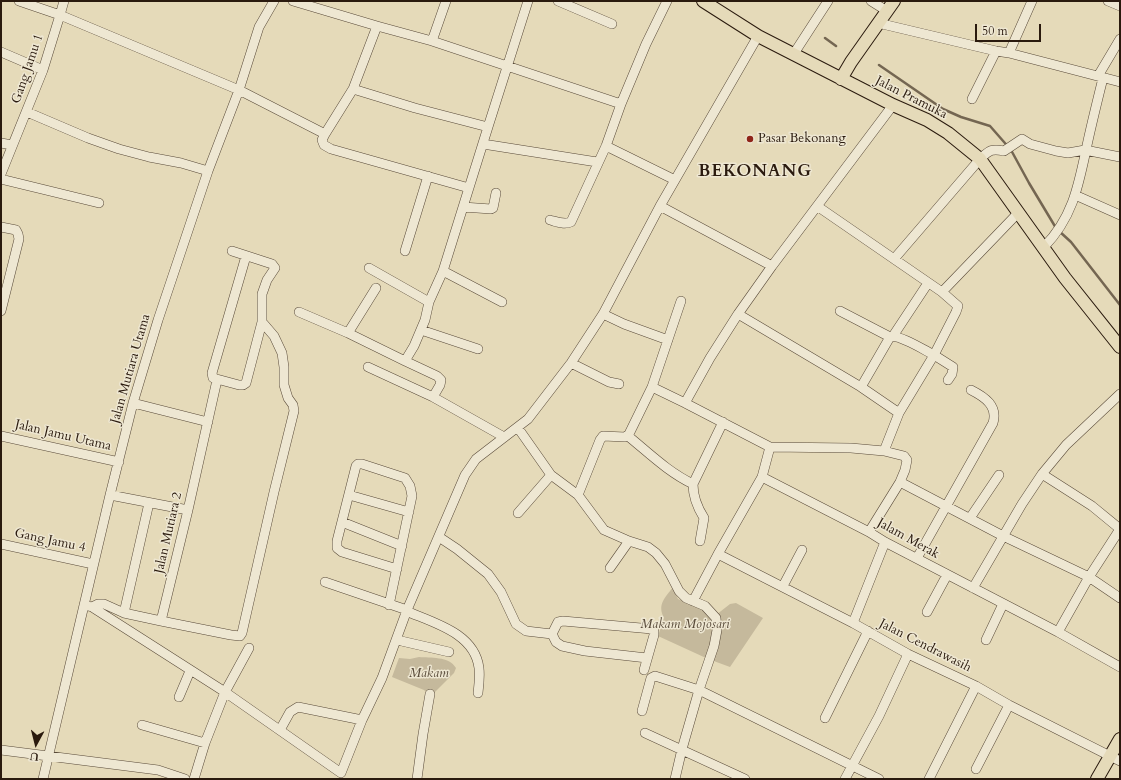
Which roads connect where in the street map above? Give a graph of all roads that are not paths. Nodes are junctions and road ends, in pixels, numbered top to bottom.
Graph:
1 (18, 1) edge
2 (64, 1) edge
3 (274, 1) edge
4 (293, 1) edge
5 (446, 1) edge
6 (528, 1) edge
7 (558, 1) edge
8 (667, 1) edge
9 (703, 1) edge
10 (828, 1) edge
11 (871, 1) edge
12 (1032, 1) edge
13 (1108, 1) edge
14 (890, 6) edge
15 (1120, 6) edge
16 (60, 15) junction
17 (878, 23) junction
18 (612, 24) dead end
19 (377, 26) junction
20 (758, 36) junction
21 (1120, 39) edge
22 (432, 41) junction
23 (996, 51) junction
24 (1, 52) edge
25 (1009, 53) junction
26 (794, 55) junction
27 (506, 66) junction
28 (43, 70) junction
29 (1100, 77) junction
30 (841, 79) junction
31 (1120, 82) edge
32 (353, 89) junction
33 (239, 90) junction
34 (972, 99) dead end
35 (621, 104) junction
36 (893, 106) junction
37 (27, 112) junction
38 (488, 127) junction
39 (325, 134) junction
40 (1, 143) edge
41 (483, 144) junction
42 (12, 145) junction
43 (606, 146) junction
44 (1086, 150) junction
45 (1120, 157) edge
46 (980, 159) junction
47 (597, 162) junction
48 (208, 171) junction
49 (1, 174) edge
50 (428, 176) junction
51 (1, 179) edge
52 (675, 180) junction
53 (468, 188) junction
54 (496, 193) dead end
55 (1075, 195) junction
56 (99, 202) dead end
57 (660, 206) junction
58 (817, 206) junction
59 (463, 207) junction
60 (1018, 212) junction
61 (1120, 215) edge
62 (550, 220) dead end
63 (1, 227) edge
64 (1044, 247) junction
65 (232, 250) dead end
66 (405, 251) dead end
67 (246, 256) junction
68 (894, 259) junction
69 (772, 266) junction
70 (369, 268) dead end
71 (443, 271) junction
72 (928, 283) junction
73 (376, 288) dead end
74 (942, 292) junction
75 (681, 301) dead end
76 (429, 302) junction
77 (502, 302) dead end
78 (1, 311) edge
79 (840, 311) dead end
80 (299, 312) dead end
81 (603, 314) junction
82 (738, 314) junction
83 (262, 322) junction
84 (421, 330) junction
85 (348, 333) junction
86 (891, 336) junction
87 (668, 340) junction
88 (1120, 347) edge
89 (478, 349) dead end
90 (934, 355) junction
91 (405, 361) junction
92 (571, 363) junction
93 (368, 367) dead end
94 (217, 380) junction
95 (948, 380) dead end
96 (619, 384) dead end
97 (652, 387) junction
98 (861, 387) junction
99 (971, 390) dead end
100 (1120, 394) edge
101 (433, 397) junction
102 (134, 403) junction
103 (685, 403) junction
104 (899, 413) junction
105 (208, 422) junction
106 (723, 422) junction
107 (518, 428) junction
108 (1, 436) edge
109 (628, 436) junction
110 (504, 437) junction
111 (770, 447) junction
112 (884, 451) junction
113 (119, 462) junction
114 (1042, 474) junction
115 (551, 475) junction
116 (999, 475) dead end
117 (762, 477) junction
118 (900, 482) junction
119 (694, 484) junction
120 (110, 495) junction
121 (349, 495) junction
122 (578, 495) junction
123 (149, 503) junction
124 (946, 506) junction
125 (188, 510) junction
126 (409, 512) junction
127 (518, 513) dead end
128 (970, 518) junction
129 (342, 522) junction
130 (1120, 529) edge
131 (869, 532) junction
132 (1003, 536) junction
133 (439, 537) junction
134 (629, 541) junction
135 (700, 541) dead end
136 (885, 542) junction
137 (1, 544) edge
138 (402, 546) junction
139 (802, 550) dead end
140 (718, 554) junction
141 (917, 558) junction
142 (93, 564) junction
143 (610, 568) dead end
144 (397, 569) junction
145 (947, 575) junction
146 (1089, 577) junction
147 (325, 582) dead end
148 (782, 586) junction
149 (973, 588) junction
150 (1120, 598) edge
151 (693, 601) junction
152 (1003, 604) junction
153 (390, 605) junction
154 (88, 606) junction
155 (407, 610) junction
156 (927, 612) dead end
157 (124, 613) junction
158 (161, 621) junction
159 (853, 623) junction
160 (868, 631) junction
161 (1058, 632) junction
162 (552, 634) junction
163 (397, 640) junction
164 (986, 640) dead end
165 (249, 648) dead end
166 (449, 652) dead end
167 (908, 654) junction
168 (647, 658) junction
169 (1120, 666) edge
170 (644, 670) dead end
171 (190, 671) junction
172 (976, 686) junction
173 (699, 690) junction
174 (225, 692) junction
175 (478, 693) dead end
176 (430, 694) dead end
177 (179, 697) dead end
178 (1009, 705) junction
179 (642, 711) dead end
180 (825, 718) dead end
181 (362, 720) junction
182 (142, 725) dead end
183 (280, 730) junction
184 (645, 732) dead end
185 (1120, 739) edge
186 (205, 743) junction
187 (682, 749) junction
188 (1, 750) edge
189 (49, 756) junction
190 (1115, 759) edge
191 (852, 765) junction
192 (976, 769) dead end
193 (340, 776) edge
194 (43, 779) edge
195 (185, 779) edge
196 (194, 779) edge
197 (350, 779) edge
198 (417, 779) edge
199 (675, 779) edge
200 (745, 779) edge
201 (845, 779) edge
202 (879, 779) edge
203 (929, 779) edge
204 (1097, 779) edge

1 - 16 street
2 - 16 street, Gang Jamu 1
3 - 33 street, Jalan Mutiara Utama
4 - 19 street
5 - 22 street
6 - 27 street
7 - 18 street
8 - 35 street
9 - 20 main road, Jalan Pramuka
10 - 26 street
11 - 14 street
12 - 25 street
13 - 15 street
14 - 17 main road
16 - 28 street, Gang Jamu 1
16 - 33 street
17 - 23 street
17 - 30 main road
19 - 22 street
19 - 32 street
20 - 26 main road, Jalan Pramuka
20 - 52 street
21 - 29 street
22 - 27 street
23 - 25 street
23 - 34 street
24 - 28 street
25 - 29 street
26 - 30 main road, Jalan Pramuka
27 - 35 street
27 - 38 street
28 - 37 street, Gang Jamu 1
29 - 31 street
29 - 44 street
30 - 36 main road, Jalan Pramuka
32 - 38 street
32 - 39 street
33 - 39 street
33 - 48 street, Jalan Mutiara Utama
35 - 43 street
36 - 46 main road, Jalan Pramuka
36 - 58 street
37 - 42 street, Gang Jamu 1
37 - 48 street
38 - 41 street
39 - 50 street
40 - 42 street
41 - 47 street
41 - 53 street
42 - 49 street, Gang Jamu 1
43 - 47 street
43 - 52 street
44 - 45 street
44 - 46 street
44 - 55 street
46 - 60 main road, Jalan Pramuka
46 - 68 street
47 - 62 street
48 - 102 street, Jalan Mutiara Utama
50 - 53 street
50 - 66 street
51 - 56 street
52 - 57 street
53 - 59 street
54 - 59 street
55 - 61 street
55 - 64 street
57 - 69 street
57 - 81 street
58 - 68 street
58 - 69 street
59 - 71 street
60 - 64 main road, Jalan Pramuka
60 - 74 street
63 - 78 street
64 - 88 main road, Jalan Pramuka
65 - 67 street
67 - 83 street
67 - 94 street, Jalan Mutiara 2
68 - 72 street
69 - 82 street
70 - 76 street
71 - 76 street
71 - 77 street
72 - 74 street
72 - 86 street
73 - 85 street
74 - 90 street
75 - 87 street
76 - 84 street
79 - 86 street
80 - 85 street
81 - 87 street
81 - 92 street
82 - 98 street
82 - 103 street
83 - 94 street
83 - 158 street
84 - 89 street
84 - 91 street
85 - 91 street
86 - 90 street
86 - 98 street
87 - 97 street
90 - 95 street
90 - 104 street
91 - 101 street
92 - 96 street
92 - 107 street
93 - 101 street
94 - 105 street, Jalan Mutiara 2
97 - 103 street
97 - 109 street
98 - 104 street
99 - 124 street
100 - 114 street
101 - 110 street
102 - 105 street
102 - 113 street, Jalan Mutiara Utama
103 - 106 street
104 - 112 street
105 - 125 street, Jalan Mutiara 2
106 - 111 street
106 - 119 street
107 - 110 street
107 - 115 street
108 - 113 street, Jalan Jamu Utama
109 - 119 street
109 - 122 street
110 - 133 street
111 - 112 street
111 - 117 street
112 - 118 street
113 - 120 street, Jalan Mutiara Utama
114 - 130 street
114 - 132 street
115 - 122 street
115 - 127 street
116 - 128 street
117 - 131 street, Jalam Merak
117 - 140 street
118 - 124 street
118 - 131 street
119 - 135 street
120 - 123 street
120 - 142 street, Jalan Mutiara Utama
121 - 126 street
121 - 126 street
121 - 129 street
122 - 134 street
123 - 125 street
123 - 157 street
124 - 128 street
124 - 141 street
125 - 158 street, Jalan Mutiara 2
126 - 138 street
128 - 132 street
129 - 138 street
129 - 144 street
130 - 146 street
131 - 136 street, Jalam Merak
132 - 146 street
132 - 149 street
133 - 155 street
133 - 162 street
134 - 143 street
134 - 151 street
136 - 141 street, Jalam Merak
136 - 159 street
137 - 142 street, Gang Jamu 4
138 - 144 street
139 - 148 street
140 - 148 street, Jalan Cendrawasih
140 - 151 street
141 - 145 street, Jalam Merak
142 - 154 street, Jalan Mutiara Utama
144 - 153 street
145 - 149 street, Jalam Merak
145 - 156 street
146 - 150 street
146 - 161 street
147 - 153 street
148 - 159 street, Jalan Cendrawasih
149 - 152 street, Jalam Merak
151 - 173 street
152 - 161 street, Jalam Merak
152 - 164 street
153 - 155 street
154 - 157 street
154 - 171 street
154 - 189 street, Jalan Mutiara Utama
155 - 163 street
155 - 175 street
157 - 158 street
159 - 160 street, Jalan Cendrawasih
160 - 167 street, Jalan Cendrawasih
160 - 180 street
161 - 169 street, Jalam Merak
162 - 168 street
162 - 168 street
163 - 166 street
163 - 181 street
165 - 174 street
167 - 172 street, Jalan Cendrawasih
167 - 191 street
168 - 170 street
171 - 174 street
171 - 177 street
172 - 178 street, Jalan Cendrawasih
172 - 203 street
173 - 179 street
173 - 187 street
173 - 191 street
174 - 183 street
174 - 186 street
176 - 198 street
178 - 190 street, Jalan Cendrawasih
178 - 192 street
181 - 183 street
181 - 193 street
182 - 186 street
183 - 193 street
184 - 187 street
185 - 190 main road
186 - 196 street
187 - 199 street
187 - 200 street
188 - 189 street
189 - 194 street, Jalan Mutiara Utama
189 - 195 street
190 - 204 main road
191 - 201 street
191 - 202 street
193 - 197 street

